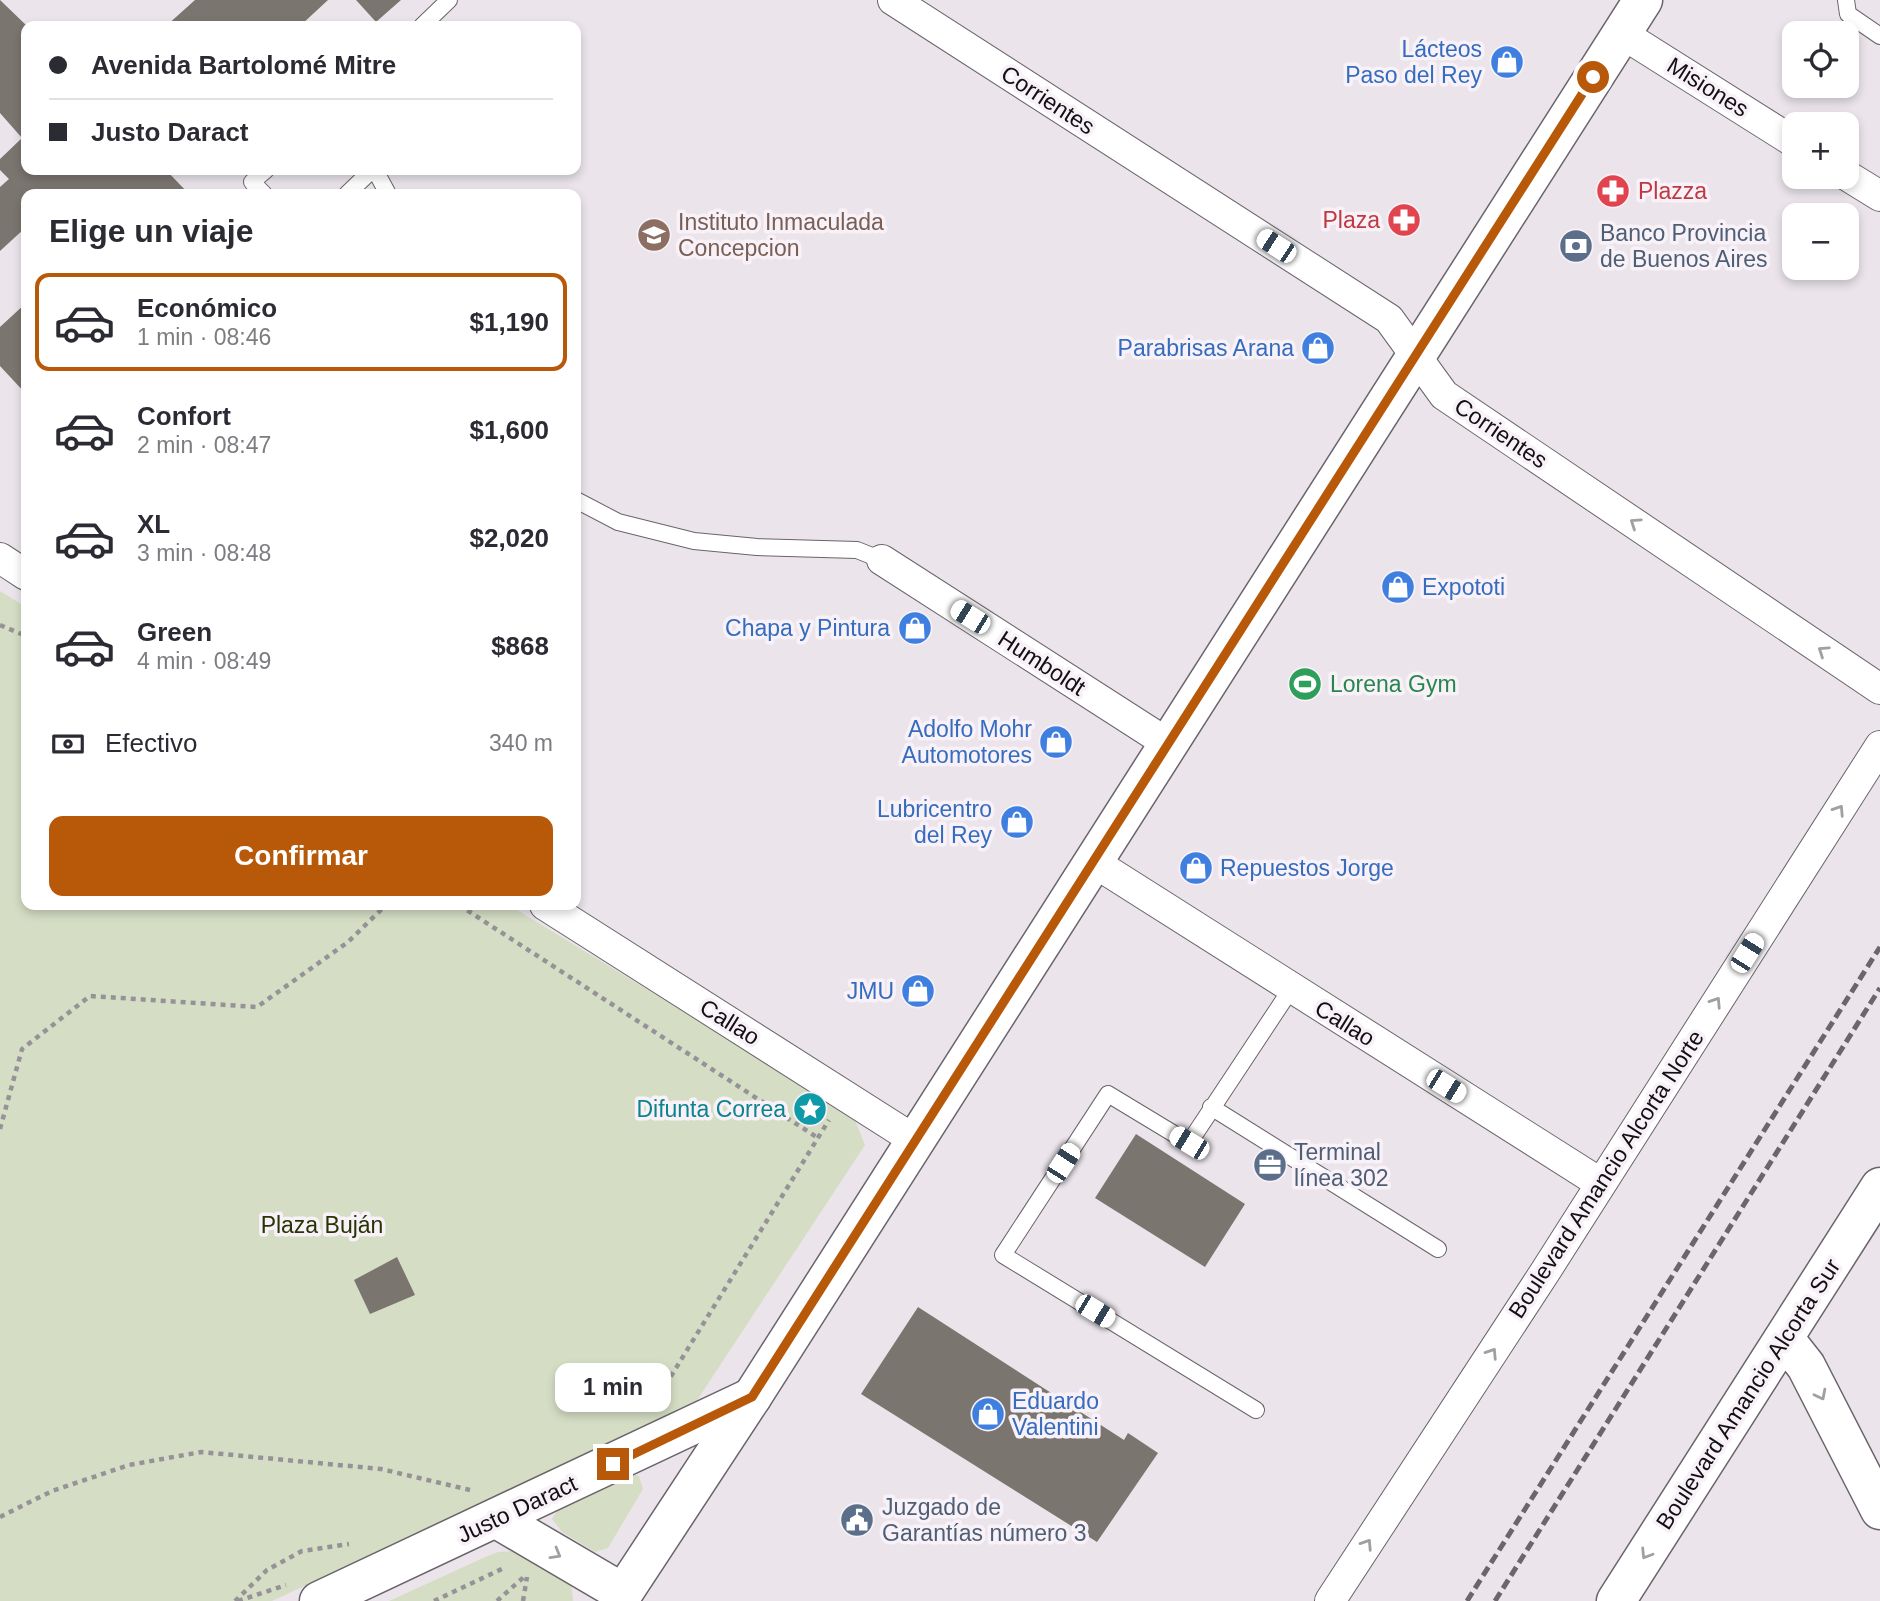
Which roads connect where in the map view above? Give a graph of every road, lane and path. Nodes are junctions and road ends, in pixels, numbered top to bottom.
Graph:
1 (449, 0) edge
2 (893, 0) edge
3 (1643, 0) edge
4 (1846, 0) edge
5 (427, 21) edge
6 (1622, 33) junction
7 (1880, 36) edge
8 (1782, 134) edge
9 (260, 175) edge
10 (368, 175) edge
11 (1859, 183) edge
12 (259, 189) edge
13 (352, 189) edge
14 (1880, 197) edge
15 (1416, 355) junction
16 (581, 503) edge
17 (0, 558) edge
18 (882, 560) joint
19 (21, 572) edge
20 (0, 625) edge
21 (21, 634) edge
22 (1880, 689) edge
23 (1167, 743) junction
24 (1880, 746) edge
25 (1092, 861) junction
26 (381, 910) edge
27 (466, 910) edge
28 (553, 910) edge
29 (1291, 989) junction
30 (845, 1094) junction
31 (1211, 1107) junction
32 (0, 1129) edge
33 (818, 1138) junction
34 (914, 1139) junction
35 (1600, 1183) junction
36 (1880, 1186) edge
37 (1438, 1249) dead end
38 (1784, 1338) junction
39 (752, 1397) junction
40 (643, 1408) dead end
41 (1256, 1410) dead end
42 (482, 1503) junction
43 (1880, 1510) edge
44 (0, 1517) edge
45 (357, 1541) dead end
46 (511, 1565) dead end
47 (519, 1570) dead end
48 (527, 1575) junction
49 (626, 1598) edge
50 (235, 1601) edge
51 (319, 1601) edge
52 (434, 1601) edge
53 (497, 1601) edge
54 (523, 1601) edge
55 (1330, 1601) edge
56 (1616, 1601) edge

1 - 5 lane
2 - 15 street, Corrientes
3 - 6 main road
4 - 7 lane
6 - 8 street, Misiones
6 - 15 main road
9 - 12 lane
10 - 13 lane
11 - 14 street
22 -> 15 street, Corrientes
15 - 23 main road
16 - 18 lane
17 - 19 street
18 - 23 street, Humboldt
20 - 21 path
23 - 25 main road
35 -> 24 street, Boulevard Amancio Alcorta Norte
25 - 29 street, Callao
25 - 34 main road
26 - 32 path
27 - 33 path
28 - 30 street, Callao
29 - 31 lane
29 - 35 street, Callao
30 - 33 path
30 - 34 street, Callao
31 - 37 lane
31 - 41 lane
33 - 40 path
34 - 39 main road
55 -> 35 street, Boulevard Amancio Alcorta Norte
36 - 38 main road, Boulevard Amancio Alcorta Sur
38 -> 43 main road
38 -> 56 main road, Boulevard Amancio Alcorta Sur
39 - 42 main road, Justo Daract
39 - 49 main road
42 - 44 path
42 -> 49 main road
42 - 51 main road, Justo Daract
45 - 50 path
46 - 52 path
47 - 48 path
48 - 53 path
48 - 54 path

